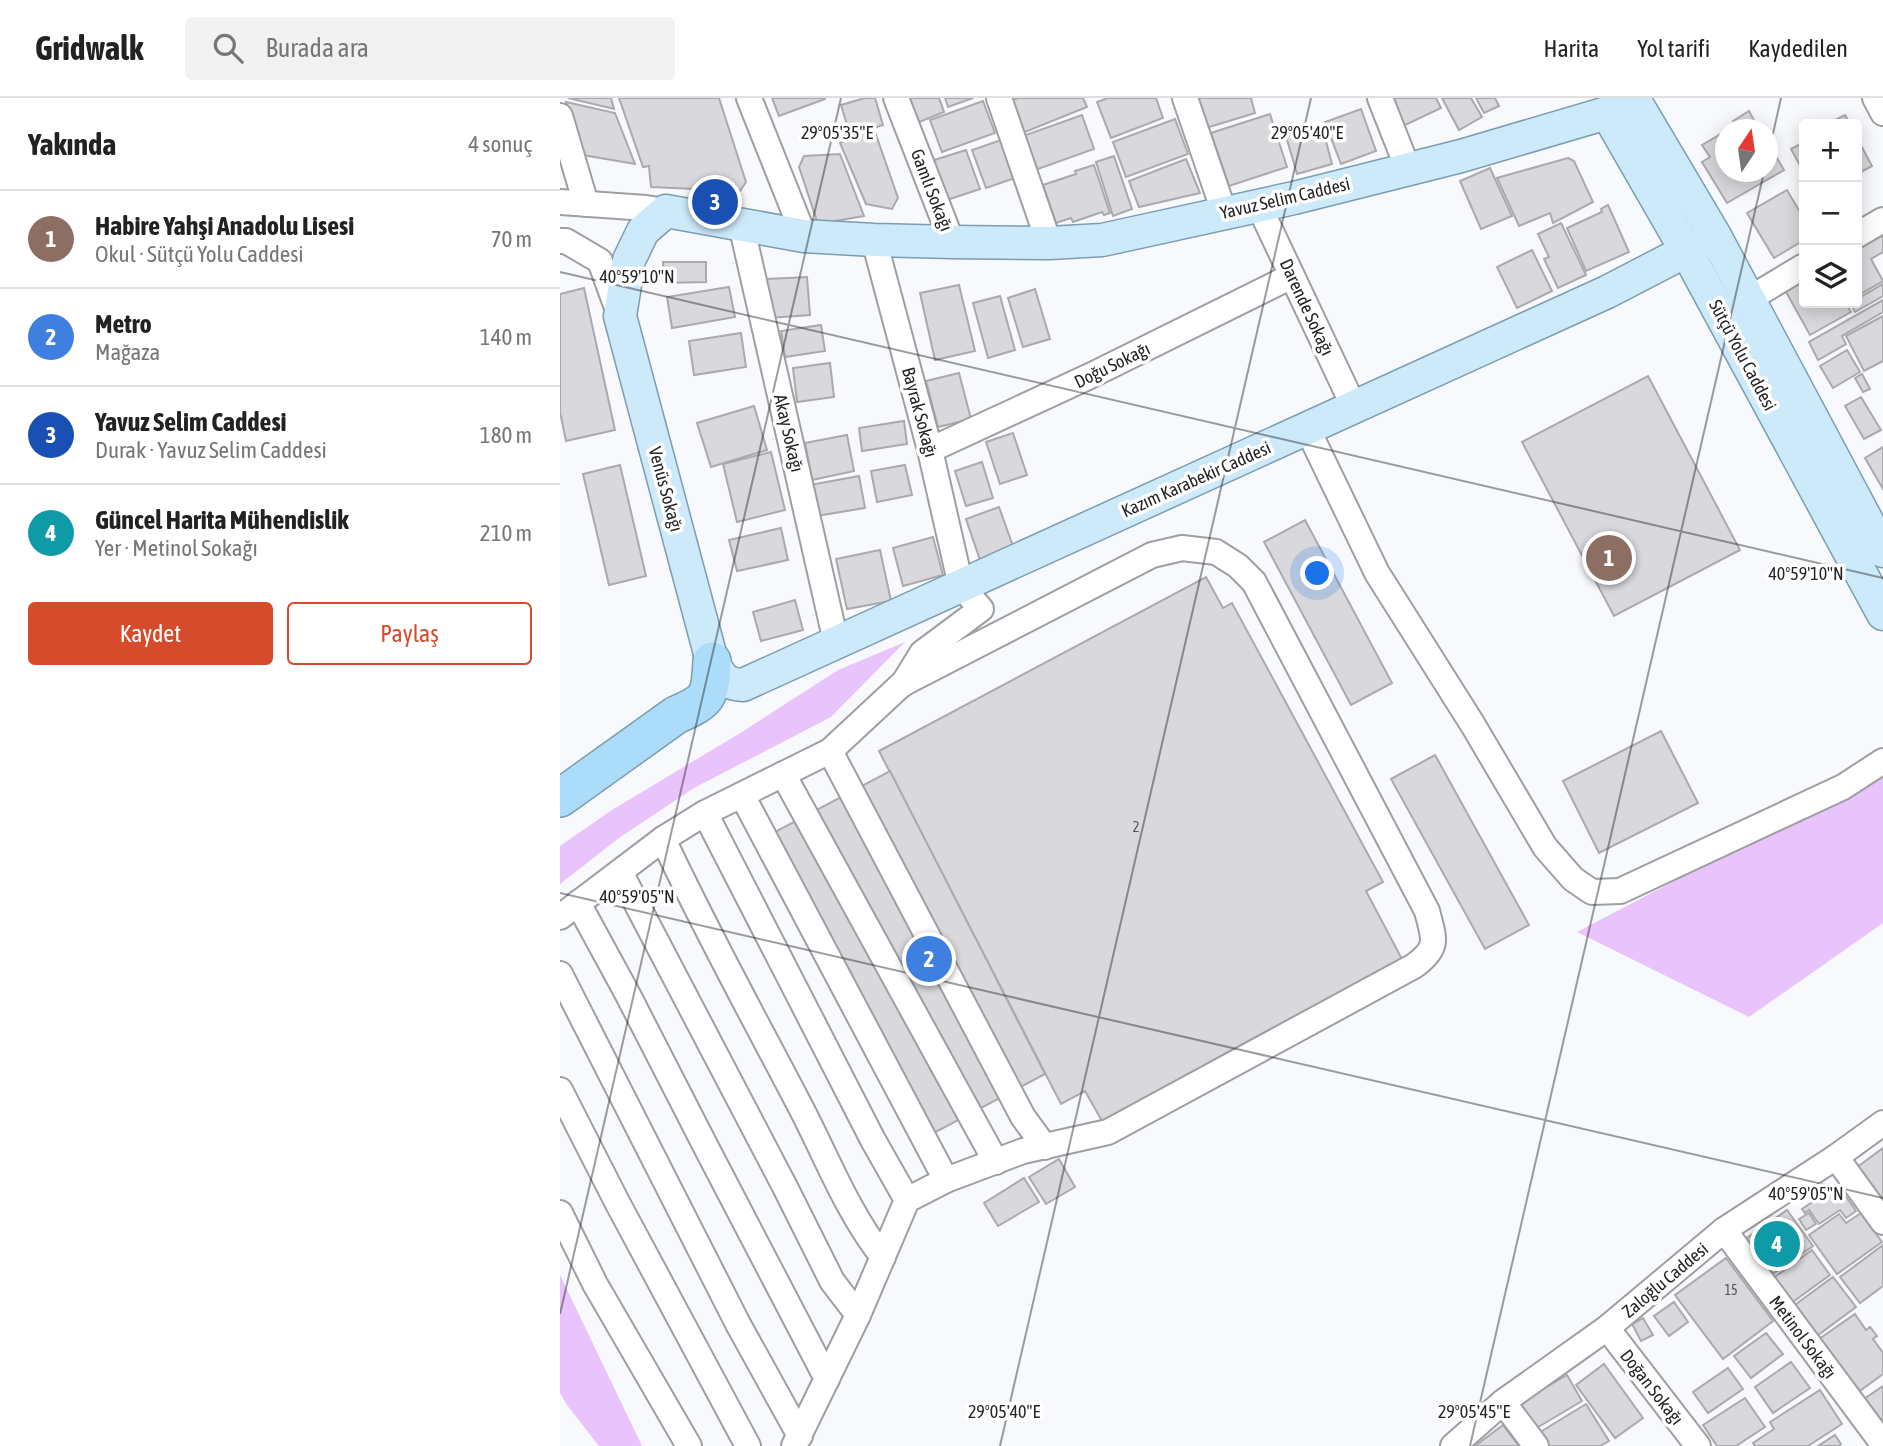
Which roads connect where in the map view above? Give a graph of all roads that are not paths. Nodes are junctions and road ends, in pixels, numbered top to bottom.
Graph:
1 (750, 98) edge
2 (896, 98) edge
3 (999, 98) edge
4 (1185, 98) edge
5 (1380, 98) edge
6 (1875, 98) edge
7 (1635, 99) edge
8 (1602, 105) edge
9 (1883, 113) edge
10 (560, 116) edge
11 (1408, 169) junction
12 (560, 202) edge
13 (586, 204) junction
14 (1259, 206) junction
15 (666, 211) junction
16 (1224, 212) junction
17 (1883, 220) edge
18 (741, 224) junction
19 (1862, 232) edge
20 (804, 236) junction
21 (1715, 236) junction
22 (874, 240) junction
23 (560, 241) edge
24 (953, 242) junction
25 (1049, 243) junction
26 (1687, 252) junction
27 (1799, 269) edge
28 (1292, 276) junction
29 (1749, 299) junction
30 (620, 316) junction
31 (1354, 407) junction
32 (1307, 428) junction
33 (930, 450) junction
34 (1883, 551) edge
35 (961, 586) junction
36 (1883, 614) edge
37 (836, 642) junction
38 (712, 661) junction
39 (902, 684) junction
40 (830, 751) junction
41 (1883, 761) edge
42 (783, 774) junction
43 (742, 795) junction
44 (560, 798) edge
45 (705, 813) junction
46 (663, 839) junction
47 (620, 872) junction
48 (569, 910) edge
49 (560, 974) edge
50 (560, 1090) edge
51 (1883, 1123) edge
52 (1045, 1147) junction
53 (1836, 1157) junction
54 (996, 1162) junction
55 (946, 1180) junction
56 (907, 1200) junction
57 (560, 1213) edge
58 (1883, 1222) edge
59 (1724, 1230) junction
60 (883, 1257) junction
61 (858, 1315) junction
62 (1607, 1328) junction
63 (827, 1379) junction
64 (1503, 1402) junction
65 (797, 1441) edge
66 (1883, 1444) edge
67 (689, 1446) edge
68 (748, 1446) edge
69 (1453, 1446) edge
70 (1536, 1446) edge
71 (1698, 1446) edge

1 - 20 street
2 - 24 street, Gamlı Sokağı
3 - 25 street
4 - 16 street
5 - 11 street
6 - 9 street
7 - 8 main road, Yavuz Selim Caddesi
7 - 21 main road, Sütçü Yolu Caddesi
8 - 11 main road, Yavuz Selim Caddesi
8 - 26 main road, Sütçü Yolu Caddesi
10 - 13 street
11 - 14 main road, Yavuz Selim Caddesi
12 - 13 street, Yavuz Selim Caddesi
13 - 15 street, Yavuz Selim Caddesi
14 - 16 main road, Yavuz Selim Caddesi
14 - 28 street, Darende Sokağı
15 - 18 main road, Yavuz Selim Caddesi
15 - 30 main road
16 - 25 main road, Yavuz Selim Caddesi
17 - 19 street
18 - 20 main road, Yavuz Selim Caddesi
18 - 37 street, Akay Sokağı
20 - 22 main road, Yavuz Selim Caddesi
21 - 26 main road, Kazım Karabekir Caddesi
21 - 29 main road, Sütçü Yolu Caddesi
22 - 24 main road, Yavuz Selim Caddesi
22 - 33 street, Bayrak Sokağı
23 - 30 street
24 - 25 main road, Yavuz Selim Caddesi
26 - 31 main road, Kazım Karabekir Caddesi
26 - 36 main road, Sütçü Yolu Caddesi
27 - 29 street
28 - 31 street, Darende Sokağı
28 - 33 street, Doğu Sokağı
29 - 34 main road, Sütçü Yolu Caddesi
30 - 38 main road, Venüs Sokağı
31 - 32 main road, Kazım Karabekir Caddesi
32 - 35 main road, Kazım Karabekir Caddesi
32 - 41 street
33 - 35 street, Bayrak Sokağı
35 - 37 main road, Kazım Karabekir Caddesi
35 - 39 street, Bayrak Sokağı
37 - 38 main road, Kazım Karabekir Caddesi
38 - 44 highway
39 - 40 street
39 - 52 street
40 - 42 street
40 - 52 street
42 - 43 street
42 - 54 street
43 - 45 street
43 - 55 street
45 - 46 street
45 - 56 street
46 - 47 street
46 - 60 street
47 - 48 street
47 - 61 street
48 - 63 street
49 - 65 street
50 - 68 street
51 - 53 street, Zaloğlu Caddesi
52 - 54 street
53 - 58 street
53 - 59 street, Zaloğlu Caddesi
54 - 55 street
55 - 56 street
56 - 60 street
57 - 67 street
59 - 62 street, Zaloğlu Caddesi
59 - 66 street, Metinol Sokağı
60 - 61 street
61 - 63 street
62 - 64 street, Zaloğlu Caddesi
62 - 71 street, Doğan Sokağı
63 - 65 street
64 - 69 street, Zaloğlu Caddesi
64 - 70 street

